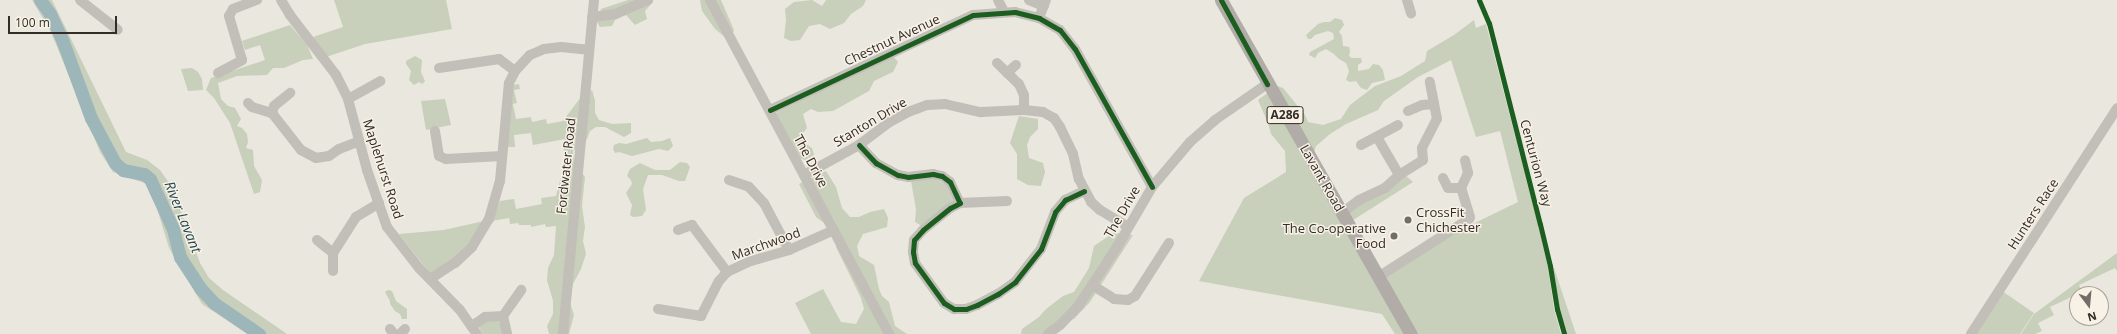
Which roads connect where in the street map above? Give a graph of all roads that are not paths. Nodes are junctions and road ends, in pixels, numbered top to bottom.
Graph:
1 (80, 0) edge
2 (257, 0) edge
3 (281, 0) edge
4 (594, 0) edge
5 (648, 0) edge
6 (710, 0) edge
7 (998, 0) edge
8 (1029, 0) edge
9 (1221, 0) edge
10 (1407, 0) edge
11 (1045, 3) edge
12 (1004, 12) junction
13 (1411, 13) dead end
14 (592, 18) junction
15 (1039, 18) junction
16 (118, 30) dead end
17 (588, 50) junction
18 (997, 63) dead end
19 (1016, 65) dead end
20 (439, 68) dead end
21 (515, 71) junction
22 (1007, 73) junction
23 (218, 74) dead end
24 (1430, 82) dead end
25 (1267, 84) junction
26 (375, 87) dead end
27 (290, 93) dead end
28 (348, 99) junction
29 (248, 103) dead end
30 (1434, 104) junction
31 (2117, 108) edge
32 (770, 110) junction
33 (1024, 110) junction
34 (1408, 111) dead end
35 (272, 113) junction
36 (1398, 125) dead end
37 (435, 130) dead end
38 (1377, 137) junction
39 (360, 141) junction
40 (859, 145) junction
41 (1361, 145) dead end
42 (502, 156) junction
43 (1465, 160) dead end
44 (804, 175) junction
45 (1399, 175) junction
46 (1443, 178) dead end
47 (729, 180) dead end
48 (1152, 187) junction
49 (1461, 188) junction
50 (1084, 192) junction
51 (1006, 201) dead end
52 (379, 203) junction
53 (960, 203) junction
54 (1342, 213) junction
55 (1128, 227) junction
56 (678, 230) dead end
57 (834, 230) junction
58 (318, 240) dead end
59 (1169, 243) dead end
60 (789, 250) junction
61 (333, 253) junction
62 (333, 271) dead end
63 (727, 272) junction
64 (1378, 277) junction
65 (430, 279) junction
66 (1092, 285) junction
67 (521, 290) dead end
68 (658, 309) dead end
69 (503, 316) junction
70 (475, 330) edge
71 (1062, 330) edge
72 (506, 334) edge
73 (563, 334) edge
74 (889, 334) edge
75 (1048, 334) edge
76 (1411, 334) edge
77 (1971, 334) edge

1 - 16 street
2 - 23 street
3 - 28 street, Maplehurst Road
4 - 14 street, Fordwater Road
5 - 14 street
6 - 32 street, The Drive
7 - 12 street
8 - 11 street
9 - 25 main road, Lavant Road / A286
10 - 13 street
11 - 15 street
12 - 15 street, Chestnut Avenue
12 - 32 street, Chestnut Avenue
14 - 17 street, Fordwater Road
15 - 48 street, Chestnut Avenue
17 - 21 street
17 - 73 street, Fordwater Road
18 - 22 street
19 - 22 street
20 - 21 street
21 - 42 street
22 - 33 street
24 - 30 street
25 - 48 street, The Drive
25 - 54 main road, Lavant Road / A286
26 - 28 street
27 - 35 street
28 - 39 street, Maplehurst Road
29 - 35 street
30 - 34 street
30 - 45 street
31 - 77 street, Hunters Race
32 - 44 street, The Drive
33 - 40 street, Stanton Drive
33 - 50 street, Stanton Drive
35 - 39 street
36 - 38 street
37 - 42 street
38 - 41 street
38 - 45 street
39 - 52 street, Maplehurst Road
40 - 44 street, Stanton Drive
40 - 53 street
42 - 65 street
43 - 49 street
44 - 57 street, The Drive
45 - 54 street
46 - 49 street
47 - 60 street
48 - 55 street, The Drive
49 - 64 street
50 - 53 street
50 - 55 street, Stanton Drive
51 - 53 street
52 - 61 street
52 - 65 street, Maplehurst Road
54 - 64 main road, Lavant Road / A286
55 - 66 street, The Drive
56 - 63 street
57 - 60 street, Marchwood
57 - 74 street, The Drive
58 - 61 street
59 - 66 street
60 - 63 street, Marchwood
61 - 62 street
63 - 68 street, Marchwood
64 - 76 main road, Lavant Road / A286
65 - 70 street, Maplehurst Road
66 - 71 street, The Drive
67 - 69 street
69 - 70 street
69 - 72 street
71 - 75 street, The Drive

